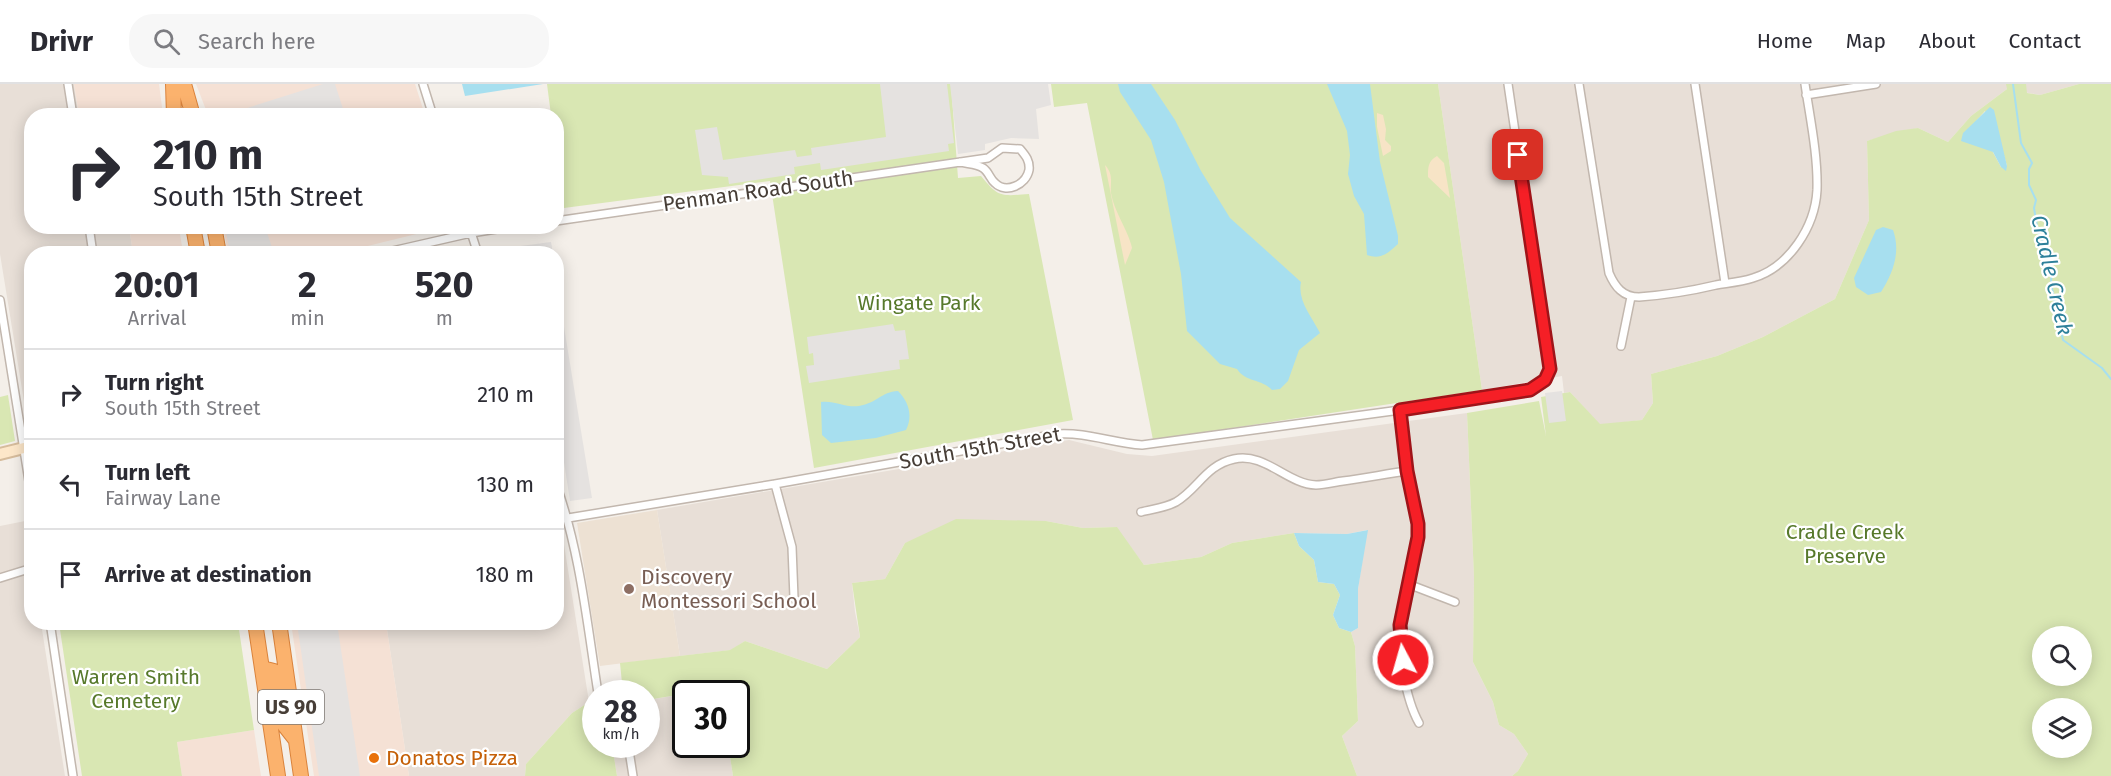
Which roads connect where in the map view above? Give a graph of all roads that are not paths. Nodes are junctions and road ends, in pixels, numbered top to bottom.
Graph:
1 (68, 84) edge
2 (173, 84) edge
3 (184, 84) edge
4 (423, 84) edge
5 (1508, 84) edge
6 (1579, 84) edge
7 (1695, 84) edge
8 (1805, 84) edge
9 (1876, 84) edge
10 (1806, 95) junction
11 (72, 108) edge
12 (174, 108) edge
13 (191, 108) edge
14 (430, 108) edge
15 (995, 152) junction
16 (960, 162) junction
17 (989, 174) junction
18 (564, 220) edge
19 (455, 234) edge
20 (409, 246) edge
21 (1725, 283) junction
22 (1630, 297) junction
23 (0, 300) edge
24 (1621, 346) dead end
25 (1400, 410) junction
26 (24, 431) edge
27 (24, 448) edge
28 (0, 454) edge
29 (1407, 471) junction
30 (775, 484) junction
31 (564, 507) edge
32 (1141, 512) dead end
33 (568, 518) junction
34 (564, 519) edge
35 (24, 570) edge
36 (0, 578) edge
37 (1408, 584) junction
38 (798, 602) dead end
39 (1455, 602) dead end
40 (51, 630) edge
41 (256, 630) edge
42 (280, 630) edge
43 (262, 668) junction
44 (596, 680) edge
45 (1419, 723) dead end
46 (272, 734) junction
47 (296, 741) junction
48 (630, 758) edge
49 (73, 776) edge
50 (278, 776) edge
51 (287, 776) edge
52 (302, 776) edge
53 (633, 776) edge

1 - 11 street
2 - 12 highway
3 - 13 highway
4 - 14 street
5 - 25 street, South 15th Street
6 - 22 street
7 - 21 street
8 - 10 street
9 - 10 street
10 - 21 street
15 - 16 street, Penman Road South
15 - 17 street
15 - 17 street, Penman Road South
16 - 17 street, Penman Road South
16 - 18 street, Penman Road South
19 - 20 street
21 - 22 street
22 - 24 street
23 - 26 street
25 - 29 street
25 - 30 street, South 15th Street
27 - 28 street
29 - 32 street
29 - 37 street
30 - 33 street, South 15th Street
30 - 38 street
31 - 33 street
33 - 34 street, South 15th Street
33 - 44 street
35 - 36 street
37 - 39 street
37 - 45 street
40 - 49 street
41 - 43 highway, US 90
42 - 47 highway, US 90
43 - 46 highway, US 90
43 - 47 highway
46 - 50 highway, US 90
46 - 51 highway
47 - 52 highway, US 90
48 - 53 street

